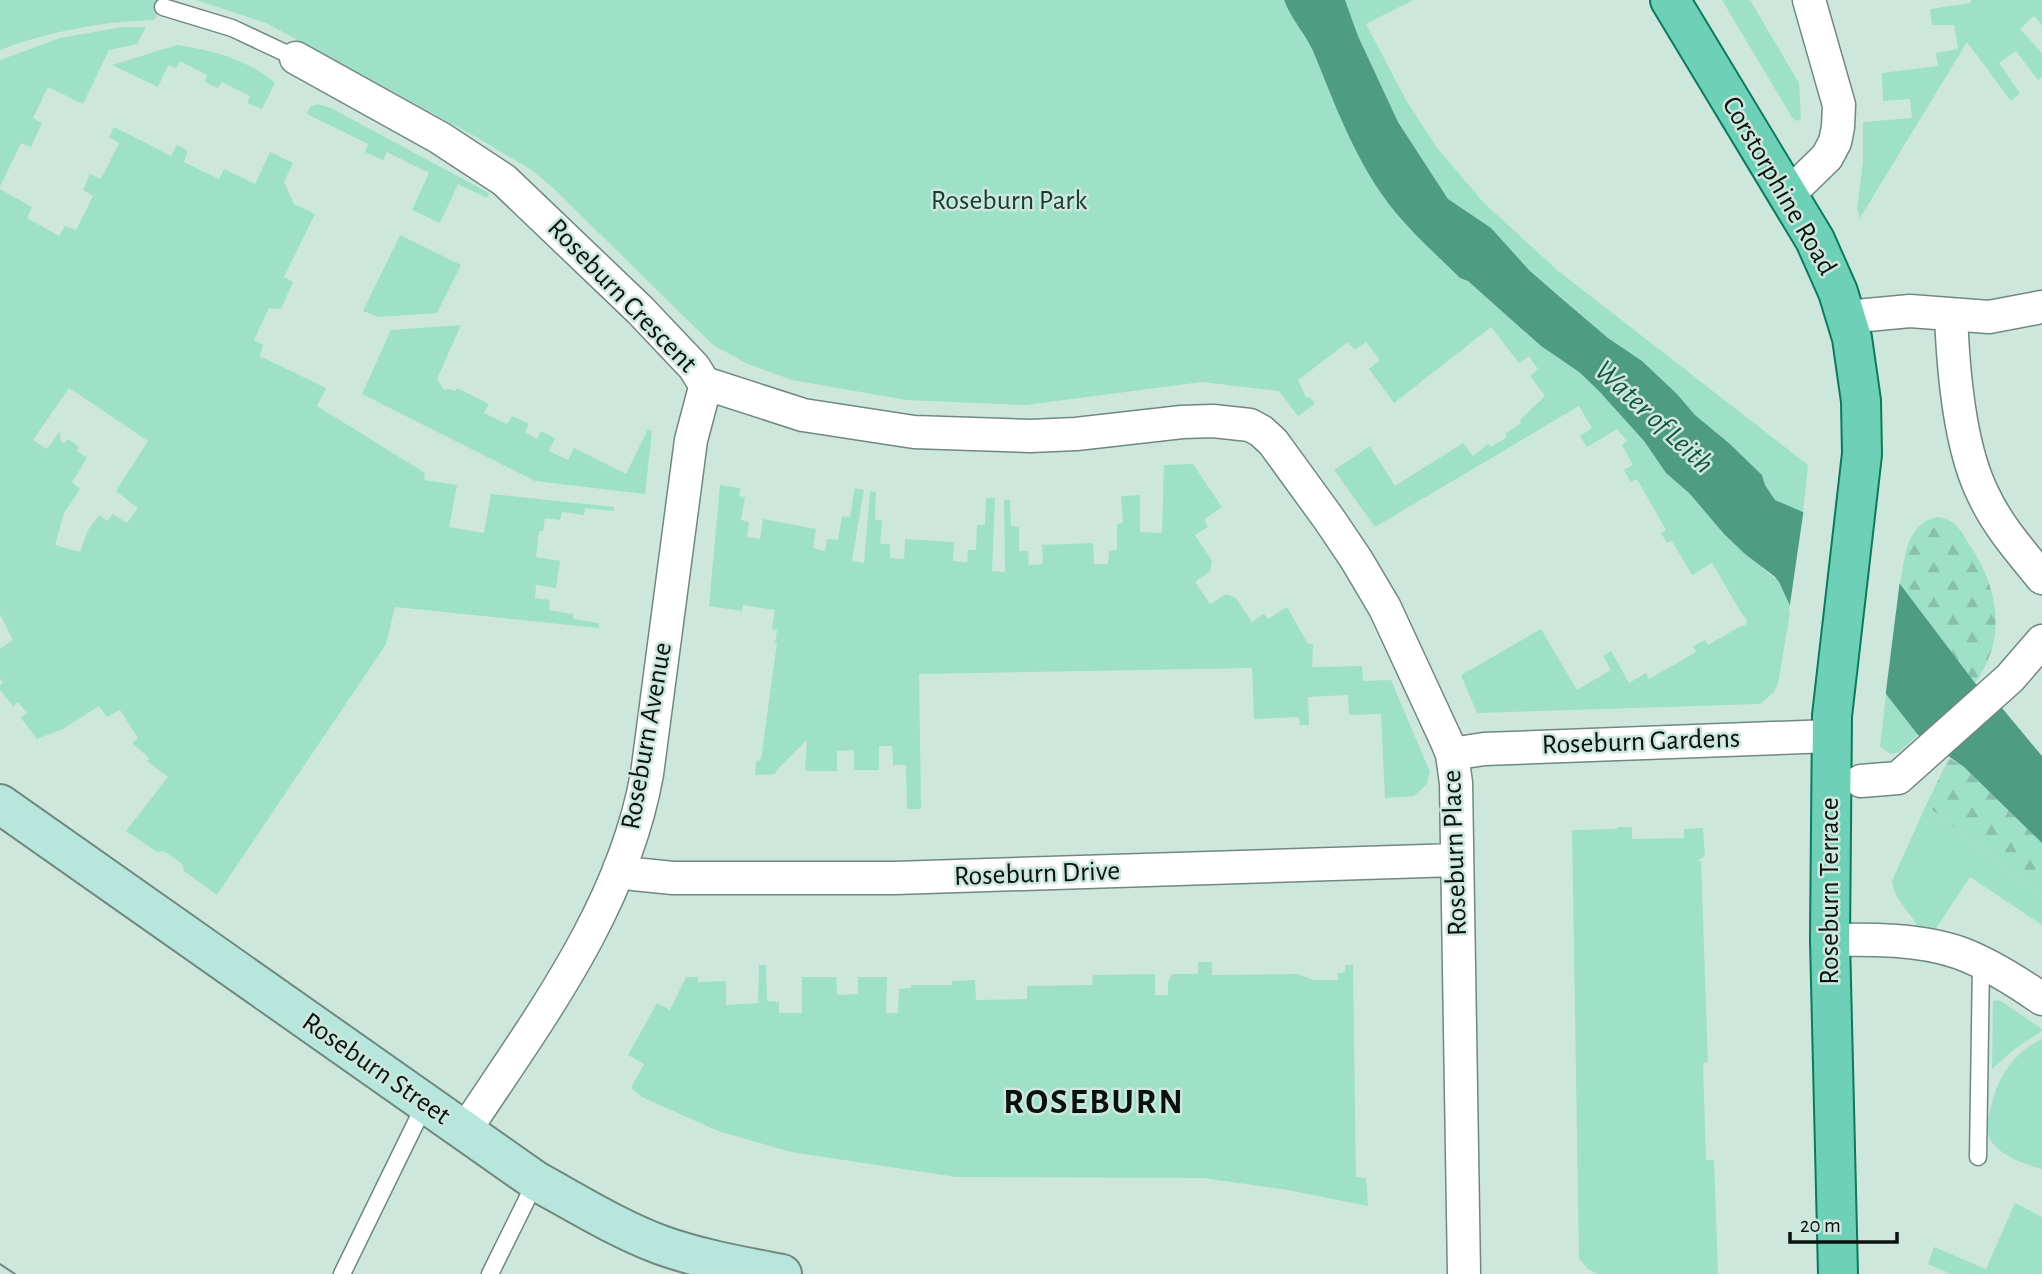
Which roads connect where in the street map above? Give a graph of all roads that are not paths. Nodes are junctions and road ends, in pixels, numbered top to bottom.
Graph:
1 (1670, 0) edge
2 (1810, 0) edge
3 (163, 7) dead end
4 (296, 58) joint
5 (1787, 196) junction
6 (2042, 307) edge
7 (1951, 314) junction
8 (1846, 317) junction
9 (704, 383) junction
10 (1235, 422) joint
11 (1857, 509) joint
12 (2042, 578) edge
13 (2042, 641) edge
14 (1831, 726) junction
15 (1452, 754) junction
16 (1861, 781) dead end
17 (0, 804) edge
18 (1456, 860) junction
19 (619, 869) junction
20 (1830, 940) junction
21 (1980, 964) junction
22 (2042, 999) edge
23 (425, 1104) junction
24 (464, 1132) junction
25 (1978, 1157) dead end
26 (536, 1181) junction
27 (342, 1274) edge
28 (490, 1274) edge
29 (782, 1274) edge
30 (1464, 1274) edge
31 (1838, 1274) edge

1 - 5 main road, Corstorphine Road
2 - 5 street
3 - 4 lane
4 - 9 street, Roseburn Crescent
5 - 8 main road, Corstorphine Road
6 - 7 street
7 - 8 street
7 - 12 street
8 - 11 main road, Corstorphine Road
9 - 10 street, Roseburn Crescent
9 - 19 street, Roseburn Avenue
10 - 15 street, Roseburn Place
11 - 14 main road, Roseburn Terrace
13 - 16 street
14 - 15 street, Roseburn Gardens
14 - 20 main road, Roseburn Terrace
15 - 18 street, Roseburn Place
17 - 23 street, Roseburn Street
18 - 19 street, Roseburn Drive
18 - 30 street, Roseburn Place
19 - 24 street, Roseburn Avenue
20 - 21 street
20 - 31 main road, Roseburn Terrace
21 - 22 street
21 - 25 lane
23 - 24 street, Roseburn Street
23 - 27 lane
24 - 26 street, Roseburn Street
26 - 28 lane
26 - 29 street, Roseburn Street

